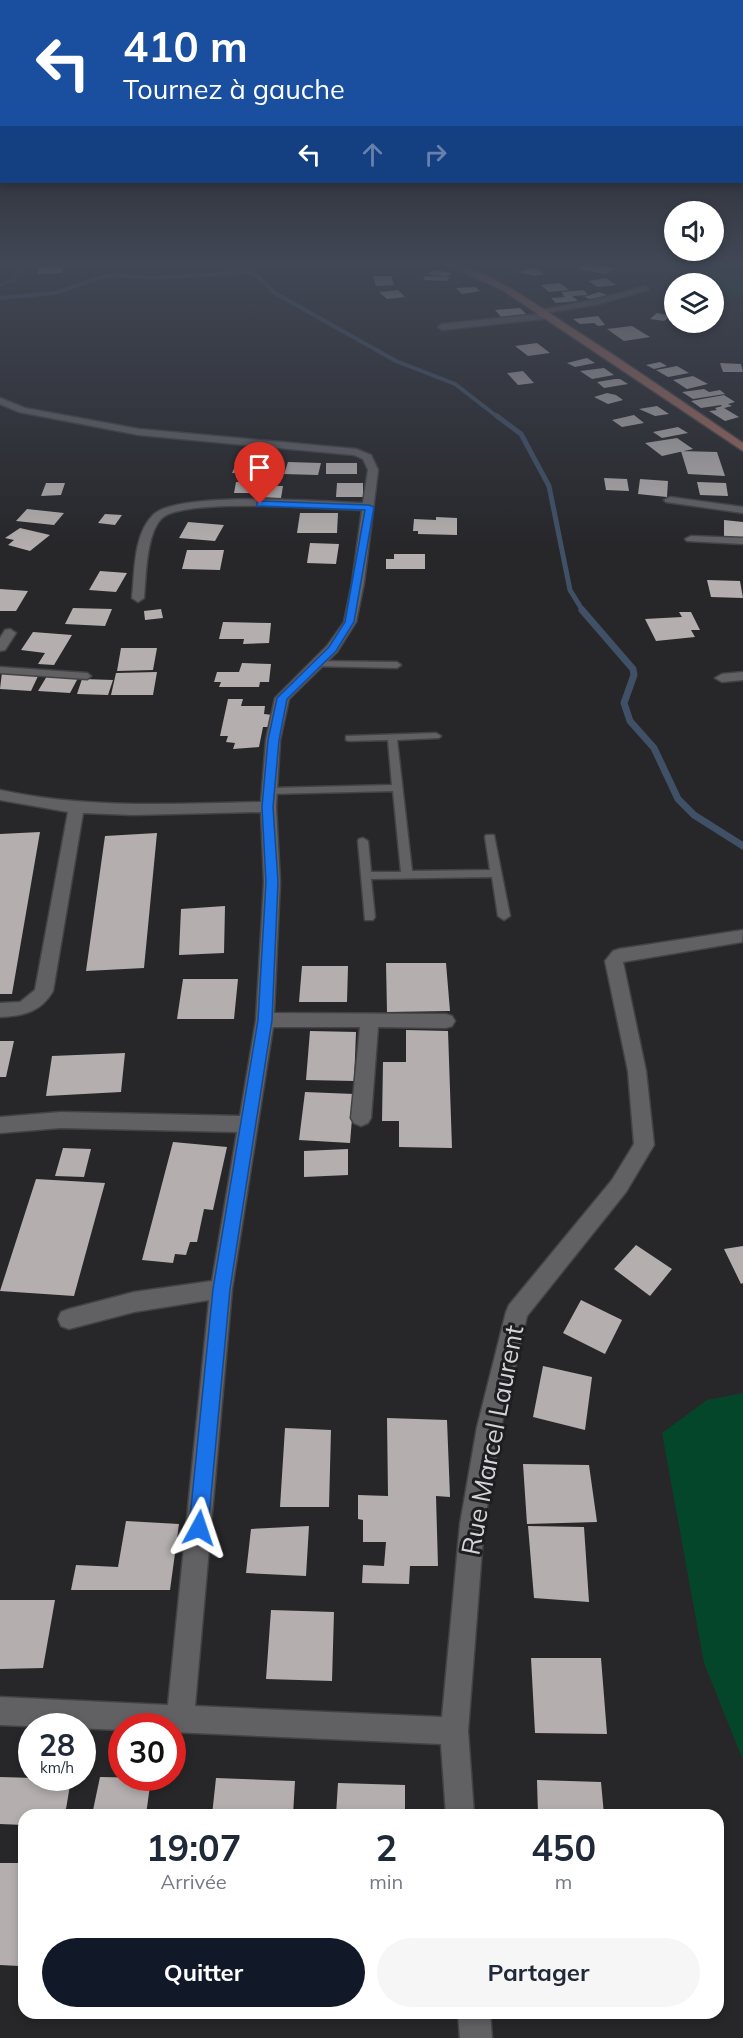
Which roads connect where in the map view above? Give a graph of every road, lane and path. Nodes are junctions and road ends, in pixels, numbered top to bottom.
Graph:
1 (611, 358) edge
2 (0, 401) edge
3 (743, 448) edge
4 (670, 500) dead end
5 (369, 507) junction
6 (743, 510) edge
7 (691, 539) dead end
8 (743, 541) edge
9 (138, 598) dead end
10 (10, 633) dead end
11 (0, 647) edge
12 (315, 663) junction
13 (397, 666) dead end
14 (0, 670) edge
15 (87, 676) dead end
16 (743, 676) edge
17 (722, 678) dead end
18 (436, 736) dead end
19 (392, 737) junction
20 (349, 738) dead end
21 (397, 788) junction
22 (0, 795) edge
23 (268, 799) junction
24 (76, 807) junction
25 (490, 837) dead end
26 (363, 841) dead end
27 (496, 873) junction
28 (407, 874) junction
29 (367, 876) junction
30 (504, 916) dead end
31 (369, 917) dead end
32 (742, 936) edge
33 (0, 1010) edge
34 (265, 1020) junction
35 (370, 1020) junction
36 (446, 1021) dead end
37 (361, 1118) dead end
38 (249, 1124) junction
39 (0, 1125) edge
40 (221, 1289) junction
41 (69, 1319) dead end
42 (0, 1711) edge
43 (181, 1713) edge
44 (108, 1716) edge
45 (186, 1719) edge
46 (454, 1731) junction
47 (460, 1809) edge
48 (474, 2019) edge
49 (476, 2038) edge

1 - 3 main road
2 - 5 street
4 - 6 street
5 - 9 street
5 - 12 street
7 - 8 street
10 - 11 street
12 - 13 lane
12 - 23 street
14 - 15 lane
16 - 17 street
18 - 19 lane
19 - 20 lane
19 - 21 lane
21 - 23 lane
21 - 28 lane
22 - 24 street
23 - 24 street
23 - 34 street
24 - 33 street
25 - 27 lane
26 - 29 lane
27 - 28 lane
27 - 30 lane
28 - 29 lane
29 - 31 lane
32 - 46 street, Rue Marcel Laurent
34 - 35 street
34 - 38 street
35 - 36 street
35 - 37 street
38 - 39 street
38 - 40 street
40 - 41 street
40 - 43 street
42 - 44 street
45 - 46 street
46 - 47 street, Rue Marcel Laurent
48 - 49 street

